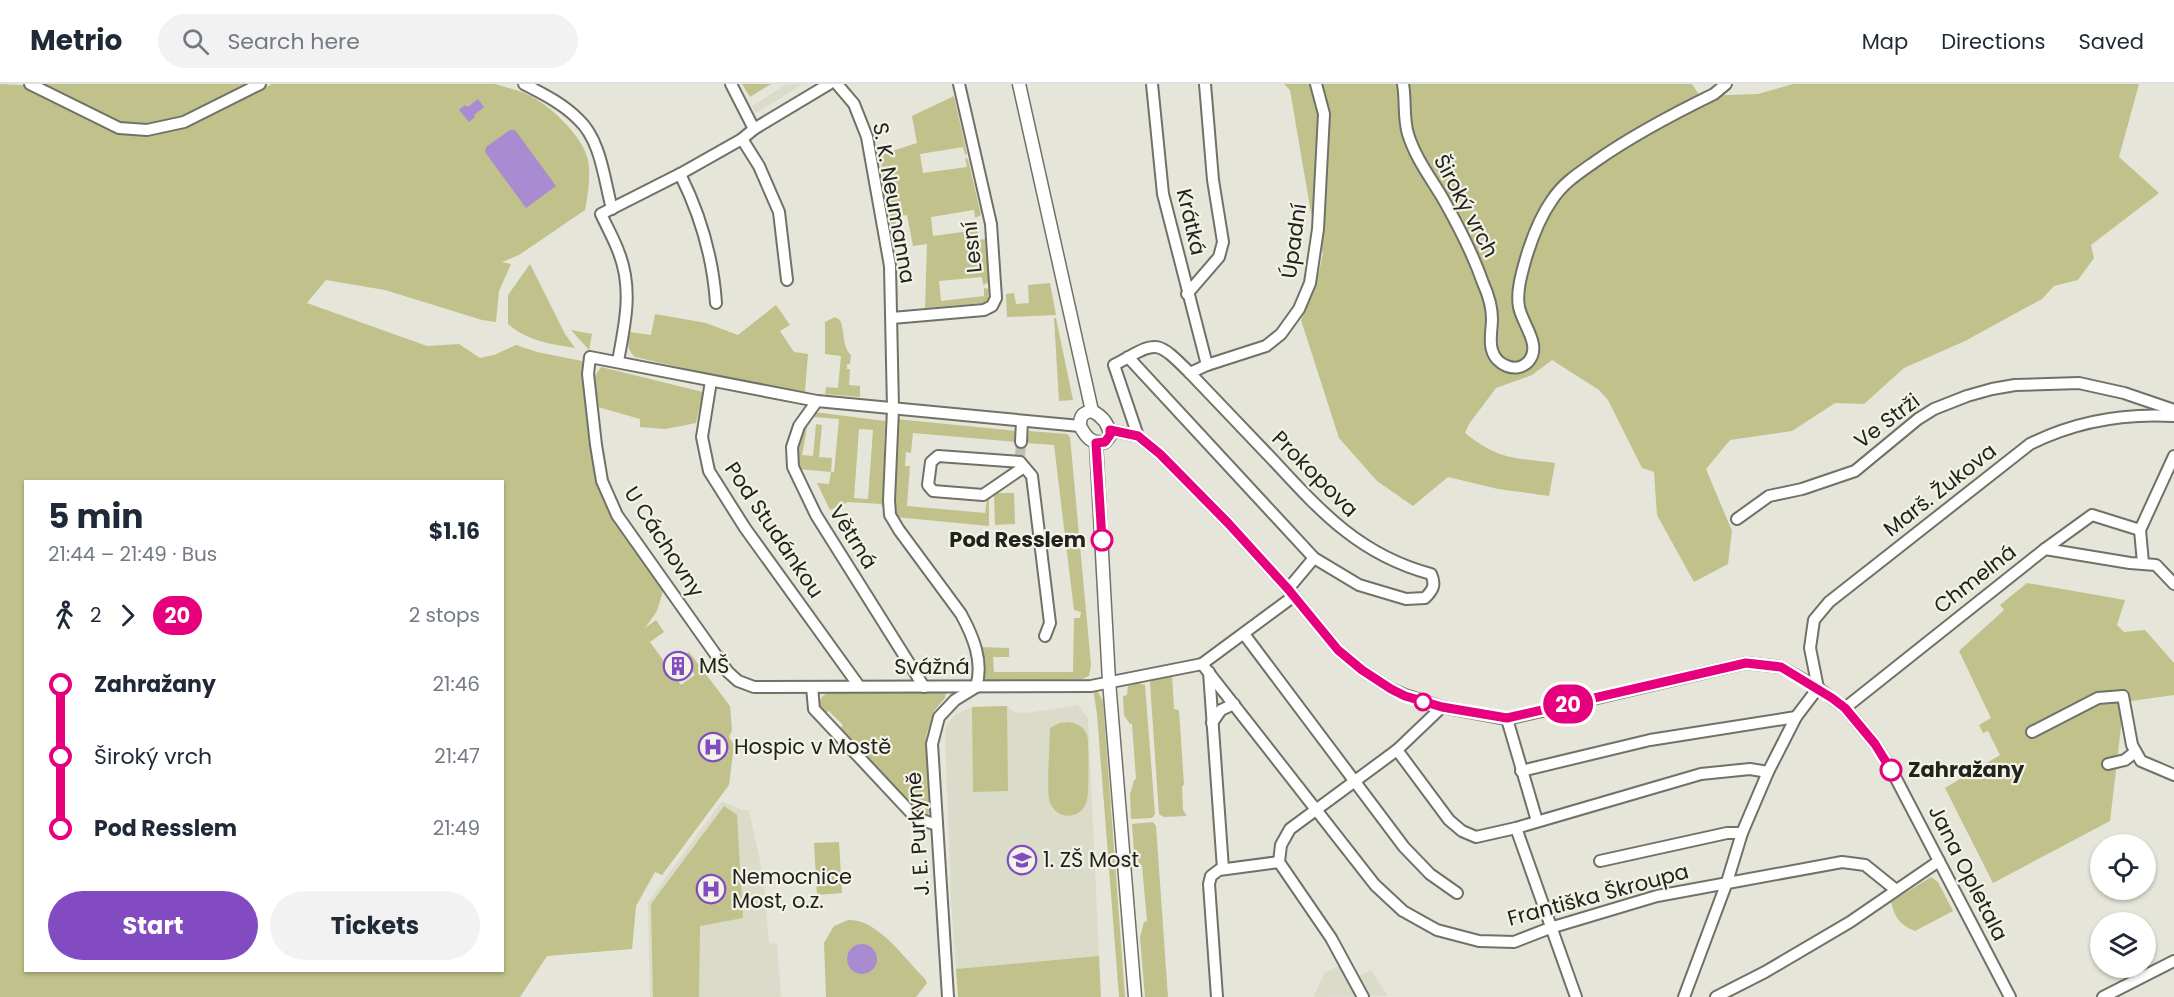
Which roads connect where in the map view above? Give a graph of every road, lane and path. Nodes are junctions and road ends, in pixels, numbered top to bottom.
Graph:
1 (30, 84) edge
2 (260, 84) edge
3 (524, 84) edge
4 (731, 84) edge
5 (829, 84) edge
6 (837, 84) edge
7 (959, 84) edge
8 (1020, 84) edge
9 (1152, 84) edge
10 (1205, 84) edge
11 (1316, 84) edge
12 (1403, 84) edge
13 (1726, 84) edge
14 (754, 129) junction
15 (742, 139) junction
16 (680, 174) junction
17 (612, 208) junction
18 (787, 280) dead end
19 (1187, 294) junction
20 (716, 303) dead end
21 (892, 318) junction
22 (1128, 357) junction
23 (618, 361) junction
24 (1207, 365) junction
25 (1190, 373) junction
26 (711, 381) junction
27 (817, 401) junction
28 (893, 409) junction
29 (2174, 410) edge
30 (1092, 411) junction
31 (2174, 416) edge
32 (1022, 421) junction
33 (1080, 426) junction
34 (1110, 430) junction
35 (1138, 436) junction
36 (1021, 442) tunnel mouth
37 (1096, 443) junction
38 (2174, 456) edge
39 (1021, 462) junction
40 (1737, 519) dead end
41 (2140, 530) junction
42 (2045, 549) junction
43 (1314, 558) junction
44 (2143, 563) junction
45 (2174, 584) edge
46 (1291, 593) junction
47 (1244, 634) junction
48 (1046, 636) dead end
49 (1205, 668) junction
50 (1109, 681) junction
51 (859, 686) junction
52 (754, 687) joint
53 (812, 687) junction
54 (924, 687) junction
55 (976, 687) junction
56 (1818, 688) junction
57 (1234, 705) junction
58 (1442, 707) junction
59 (1845, 708) junction
60 (1796, 717) junction
61 (1507, 718) junction
62 (1212, 723) junction
63 (2032, 732) dead end
64 (1397, 750) junction
65 (2135, 752) junction
66 (2108, 764) dead end
67 (1521, 771) junction
68 (1768, 772) junction
69 (2174, 775) edge
70 (1356, 782) junction
71 (1316, 811) junction
72 (1537, 821) junction
73 (937, 825) junction
74 (1516, 828) junction
75 (1742, 833) junction
76 (1600, 861) dead end
77 (1939, 861) junction
78 (1279, 862) junction
79 (1223, 869) junction
80 (1726, 882) junction
81 (1896, 890) junction
82 (1457, 893) dead end
83 (1550, 928) junction
84 (2174, 961) edge
85 (1682, 996) edge
86 (948, 997) edge
87 (1135, 997) edge
88 (1217, 997) edge
89 (1363, 997) edge
90 (1576, 997) edge
91 (1716, 997) edge
92 (2008, 997) edge
93 (2103, 997) edge

1 - 2 street
3 - 17 street
4 - 14 street
5 - 14 street
6 - 21 street, S. K. Neumanna
7 - 21 street, Lesní
8 - 30 street
9 - 19 street, Krátká
10 - 19 street
11 - 24 street, Úpadní
12 - 13 street, Široký vrch
14 - 15 street
15 - 16 street
15 - 18 street
16 - 17 street
16 - 20 street
17 - 23 street
19 - 24 street, Krátká
21 - 28 street, S. K. Neumanna
22 - 25 street, Prokopova
22 - 35 street
22 - 43 street, Prokopova
23 - 26 street
23 - 52 street, U Cáchovny
24 - 25 street, Úpadní
25 - 43 street, Prokopova
26 - 27 street
26 - 51 street, Pod Studánkou
27 - 28 street
27 - 54 street, Větrná
28 - 32 street
28 - 55 street, S. K. Neumanna
29 - 40 street, Ve Strži
30 - 33 street
30 - 34 street
31 - 56 street, Marš. Žukova
32 - 33 street
32 - 36 street
33 - 37 street
34 - 35 street
34 - 37 street
35 - 46 street
37 - 50 street
38 - 41 street
39 - 39 street
39 - 48 street
41 - 42 street, Chmelná
41 - 44 street
42 - 44 street
42 - 59 street, Chmelná
43 - 46 street
44 - 45 street
46 - 47 street
46 - 58 street
47 - 49 street
47 - 70 street
49 - 50 street, Svážná
49 - 57 street, Františka Škroupa
49 - 62 street
50 - 55 street, Svážná
50 - 87 street
51 - 53 street, Svážná
51 - 54 street, Svážná
52 - 53 street, Svážná
53 - 73 street
54 - 55 street, Svážná
55 - 73 street, J. E. Purkyně
56 - 59 street, Jana Opletala
56 - 60 street
56 - 61 street, Jana Opletala
57 - 62 street
57 - 71 street, Františka Škroupa
58 - 61 street
58 - 64 street
59 - 77 street, Jana Opletala
60 - 67 street
60 - 68 street
61 - 67 street
62 - 79 street
63 - 65 street
64 - 70 street
64 - 74 street
65 - 66 street
65 - 69 street
67 - 72 street
68 - 72 street
68 - 75 street
70 - 71 street
70 - 82 street
71 - 78 street
71 - 83 street, Františka Škroupa
72 - 74 street
73 - 86 street, J. E. Purkyně
74 - 83 street
75 - 76 street
75 - 80 street
77 - 81 street
77 - 92 street, Jana Opletala
78 - 79 street
78 - 89 street
79 - 88 street
80 - 81 street, Františka Škroupa
80 - 83 street, Františka Škroupa
80 - 85 street
81 - 91 street
83 - 90 street
84 - 93 street

